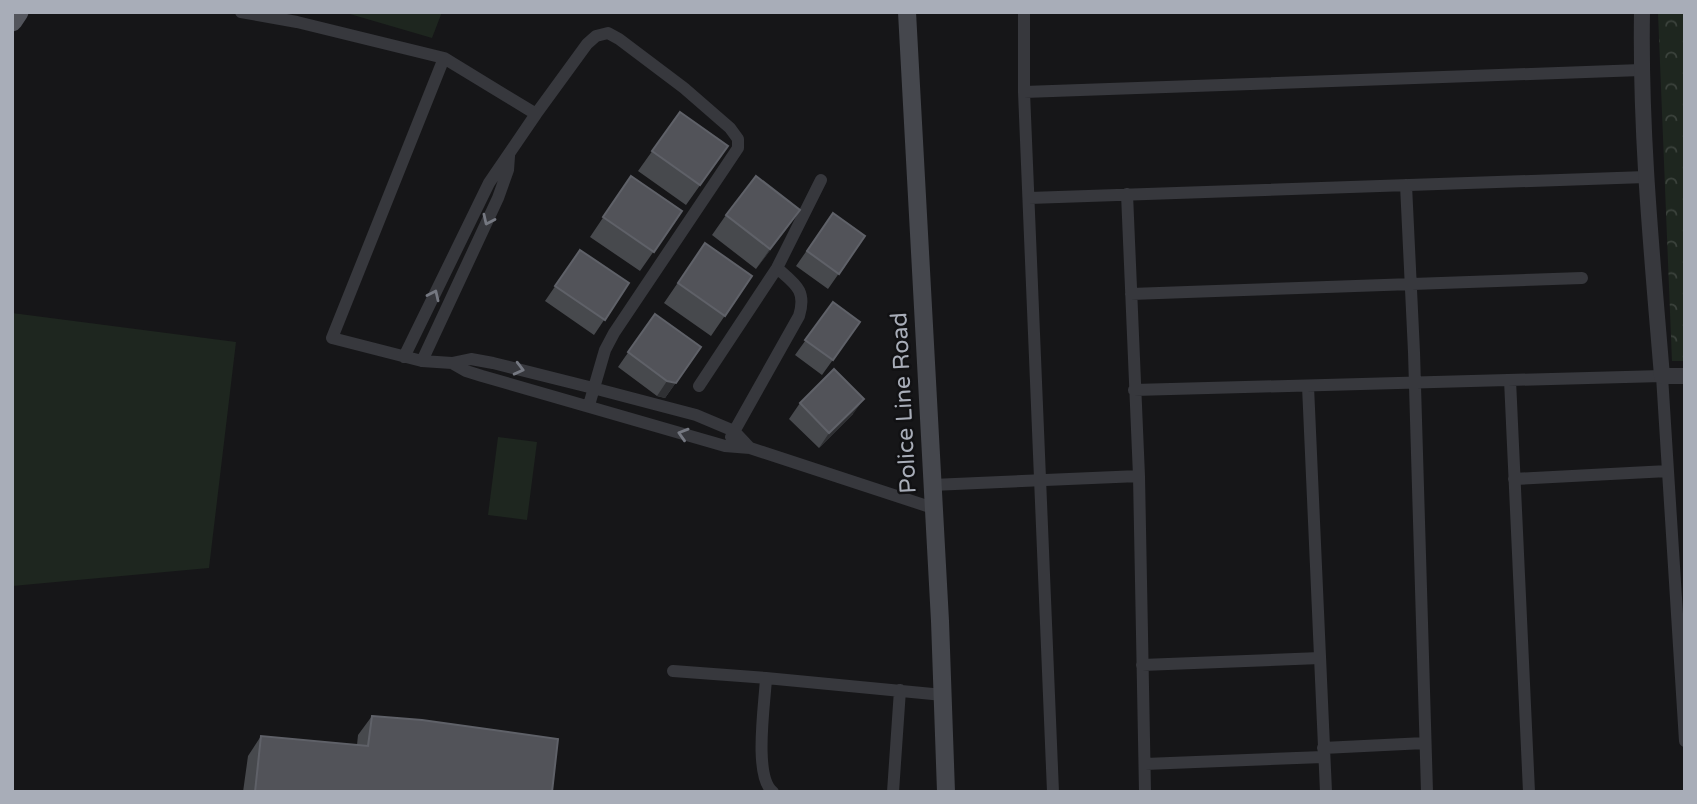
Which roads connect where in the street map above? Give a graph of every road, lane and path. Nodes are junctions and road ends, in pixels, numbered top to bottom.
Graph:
1 (18, 12) edge
2 (241, 12) edge
3 (907, 12) edge
4 (1024, 12) edge
5 (1642, 12) edge
6 (12, 20) edge
7 (444, 58) junction
8 (1641, 70) junction
9 (1024, 92) junction
10 (537, 114) junction
11 (509, 155) junction
12 (1646, 177) junction
13 (821, 180) dead end
14 (1406, 185) junction
15 (1127, 194) junction
16 (1029, 198) junction
17 (777, 268) junction
18 (1582, 278) dead end
19 (1410, 283) junction
20 (1131, 294) junction
21 (404, 356) junction
22 (422, 361) junction
23 (452, 363) junction
24 (1662, 376) junction
25 (1685, 376) edge
26 (1510, 380) junction
27 (1414, 383) junction
28 (699, 386) dead end
29 (1308, 386) junction
30 (593, 388) junction
31 (1134, 390) junction
32 (589, 405) junction
33 (734, 431) junction
34 (725, 446) junction
35 (750, 448) junction
36 (1668, 471) junction
37 (1139, 476) junction
38 (1514, 478) junction
39 (1042, 480) junction
40 (932, 485) junction
41 (933, 508) junction
42 (1320, 657) junction
43 (1143, 665) junction
44 (673, 671) dead end
45 (766, 678) junction
46 (900, 690) junction
47 (943, 695) junction
48 (1685, 741) edge
49 (1425, 743) junction
50 (1323, 752) junction
51 (1144, 764) junction
52 (773, 792) edge
53 (893, 792) edge
54 (946, 792) edge
55 (1053, 792) edge
56 (1145, 792) edge
57 (1326, 792) edge
58 (1427, 792) edge
59 (1528, 792) edge

1 - 6 main road
2 - 7 street
3 - 40 main road, Police Line Road
4 - 9 street
5 - 8 street
7 - 10 street
7 - 21 street
8 - 9 street
8 - 12 street
9 - 16 street
10 - 11 street
10 - 30 street
21 -> 11 street
11 -> 22 street
12 - 14 street
12 - 24 street
13 - 17 street
14 - 15 street
14 - 19 street
15 - 16 street
15 - 20 street
16 - 39 street
17 - 28 street
17 - 33 street
18 - 19 street
19 - 20 street
19 - 27 street
20 - 31 street
21 - 22 street
22 - 23 street
23 -> 30 street
23 - 32 street
24 - 25 street
24 - 26 street
24 - 36 street
26 - 27 street
26 - 38 street
27 - 29 street
27 - 49 street
29 - 31 street
29 - 42 street
30 - 32 street
30 - 33 street
31 - 37 street
34 -> 32 street
33 - 34 street
33 - 35 street
34 - 35 street
35 - 41 street
36 - 38 street
36 - 48 street
37 - 39 street
37 - 43 street
38 - 59 street
39 - 40 street
39 - 55 street
40 - 41 main road, Police Line Road
41 - 47 main road, Police Line Road
42 - 43 street
42 - 50 street
43 - 51 street
44 - 45 street
45 - 46 street
45 - 52 street
46 - 47 street
46 - 53 street
47 - 54 main road, Police Line Road
49 - 50 street
49 - 58 street
50 - 51 street
50 - 57 street
51 - 56 street

